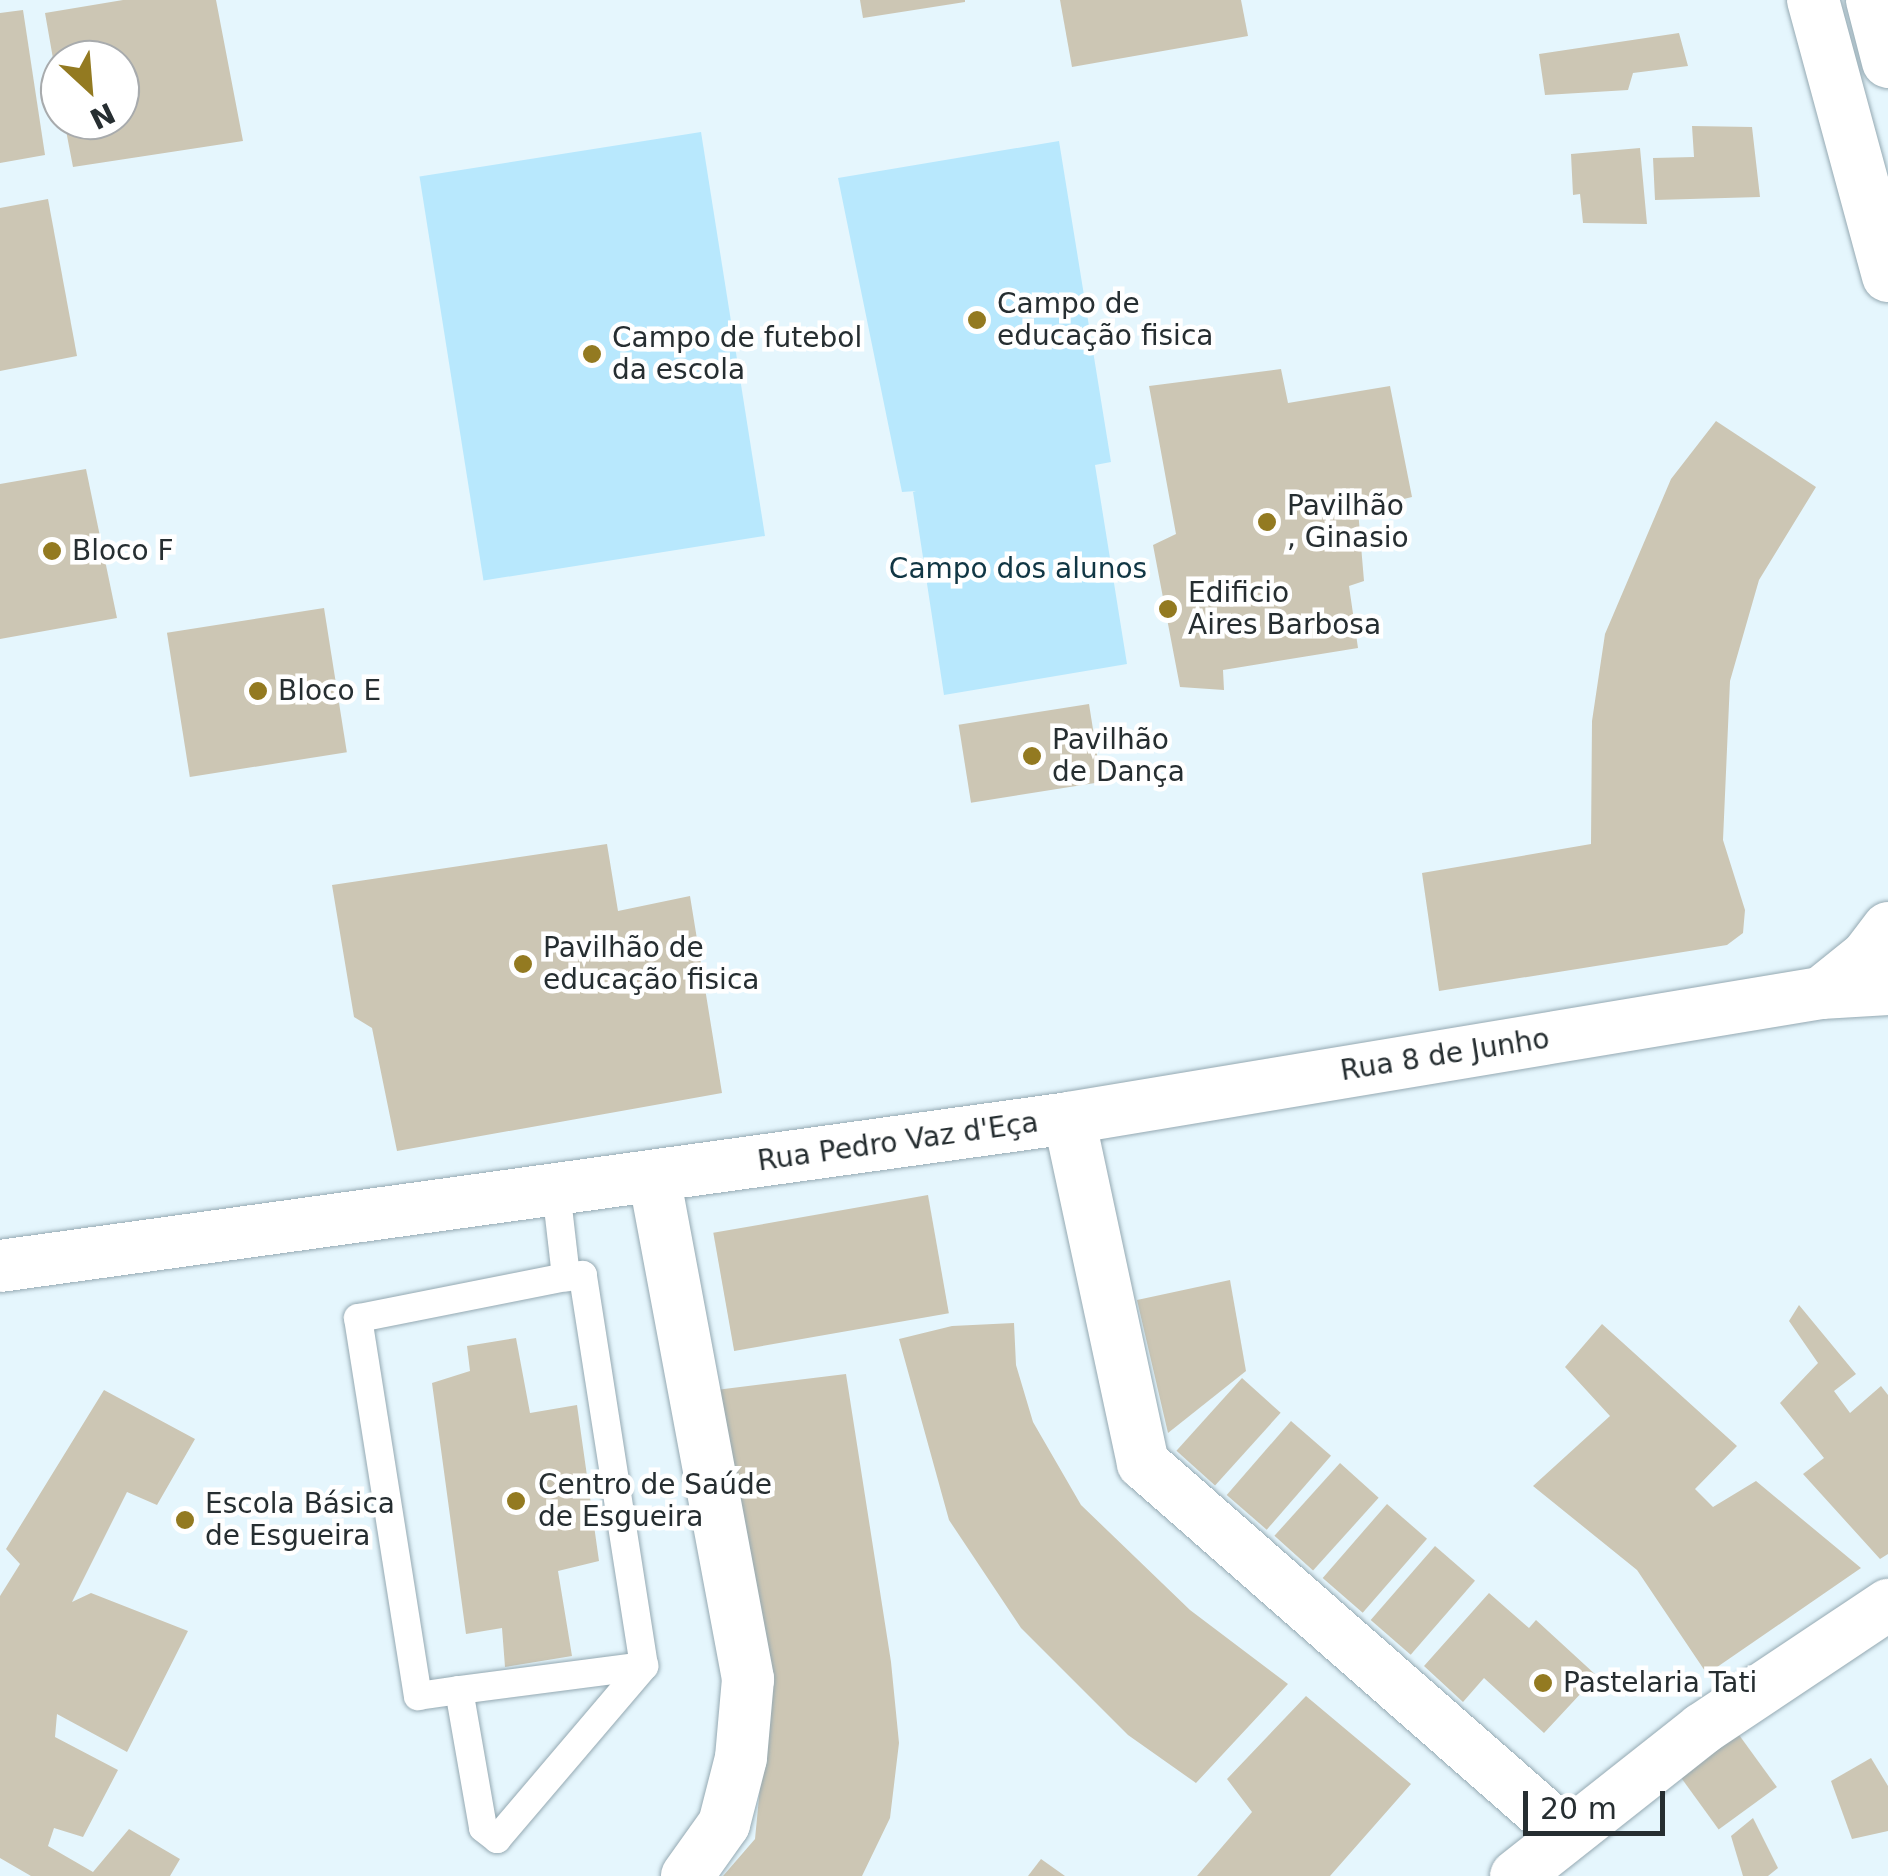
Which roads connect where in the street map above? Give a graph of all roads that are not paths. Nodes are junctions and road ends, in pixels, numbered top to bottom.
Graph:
1 (1813, 0) edge
2 (1872, 0) edge
3 (1888, 62) edge
4 (1888, 276) edge
5 (1888, 928) edge
6 (1888, 989) edge
7 (1821, 993) junction
8 (1070, 1118) junction
9 (654, 1176) junction
10 (556, 1190) junction
11 (0, 1266) edge
12 (566, 1277) junction
13 (1888, 1605) edge
14 (644, 1666) junction
15 (458, 1690) junction
16 (1566, 1834) junction
17 (688, 1876) edge
18 (1516, 1876) edge

1 - 4 street
2 - 3 street
5 - 7 street, Rua 8 de Junho
6 - 7 street, Rua 8 de Junho
7 - 8 street, Rua 8 de Junho
8 - 9 street, Rua Pedro Vaz d'Eça
8 - 16 street, Rua Pedro Vaz d'Eça
9 - 10 street, Rua Pedro Vaz d'Eça
9 - 17 street
10 - 11 street, Rua Pedro Vaz d'Eça
10 - 12 lane
12 - 14 lane
12 - 15 lane
13 - 16 street
14 - 15 lane
14 - 15 lane
16 - 18 street

